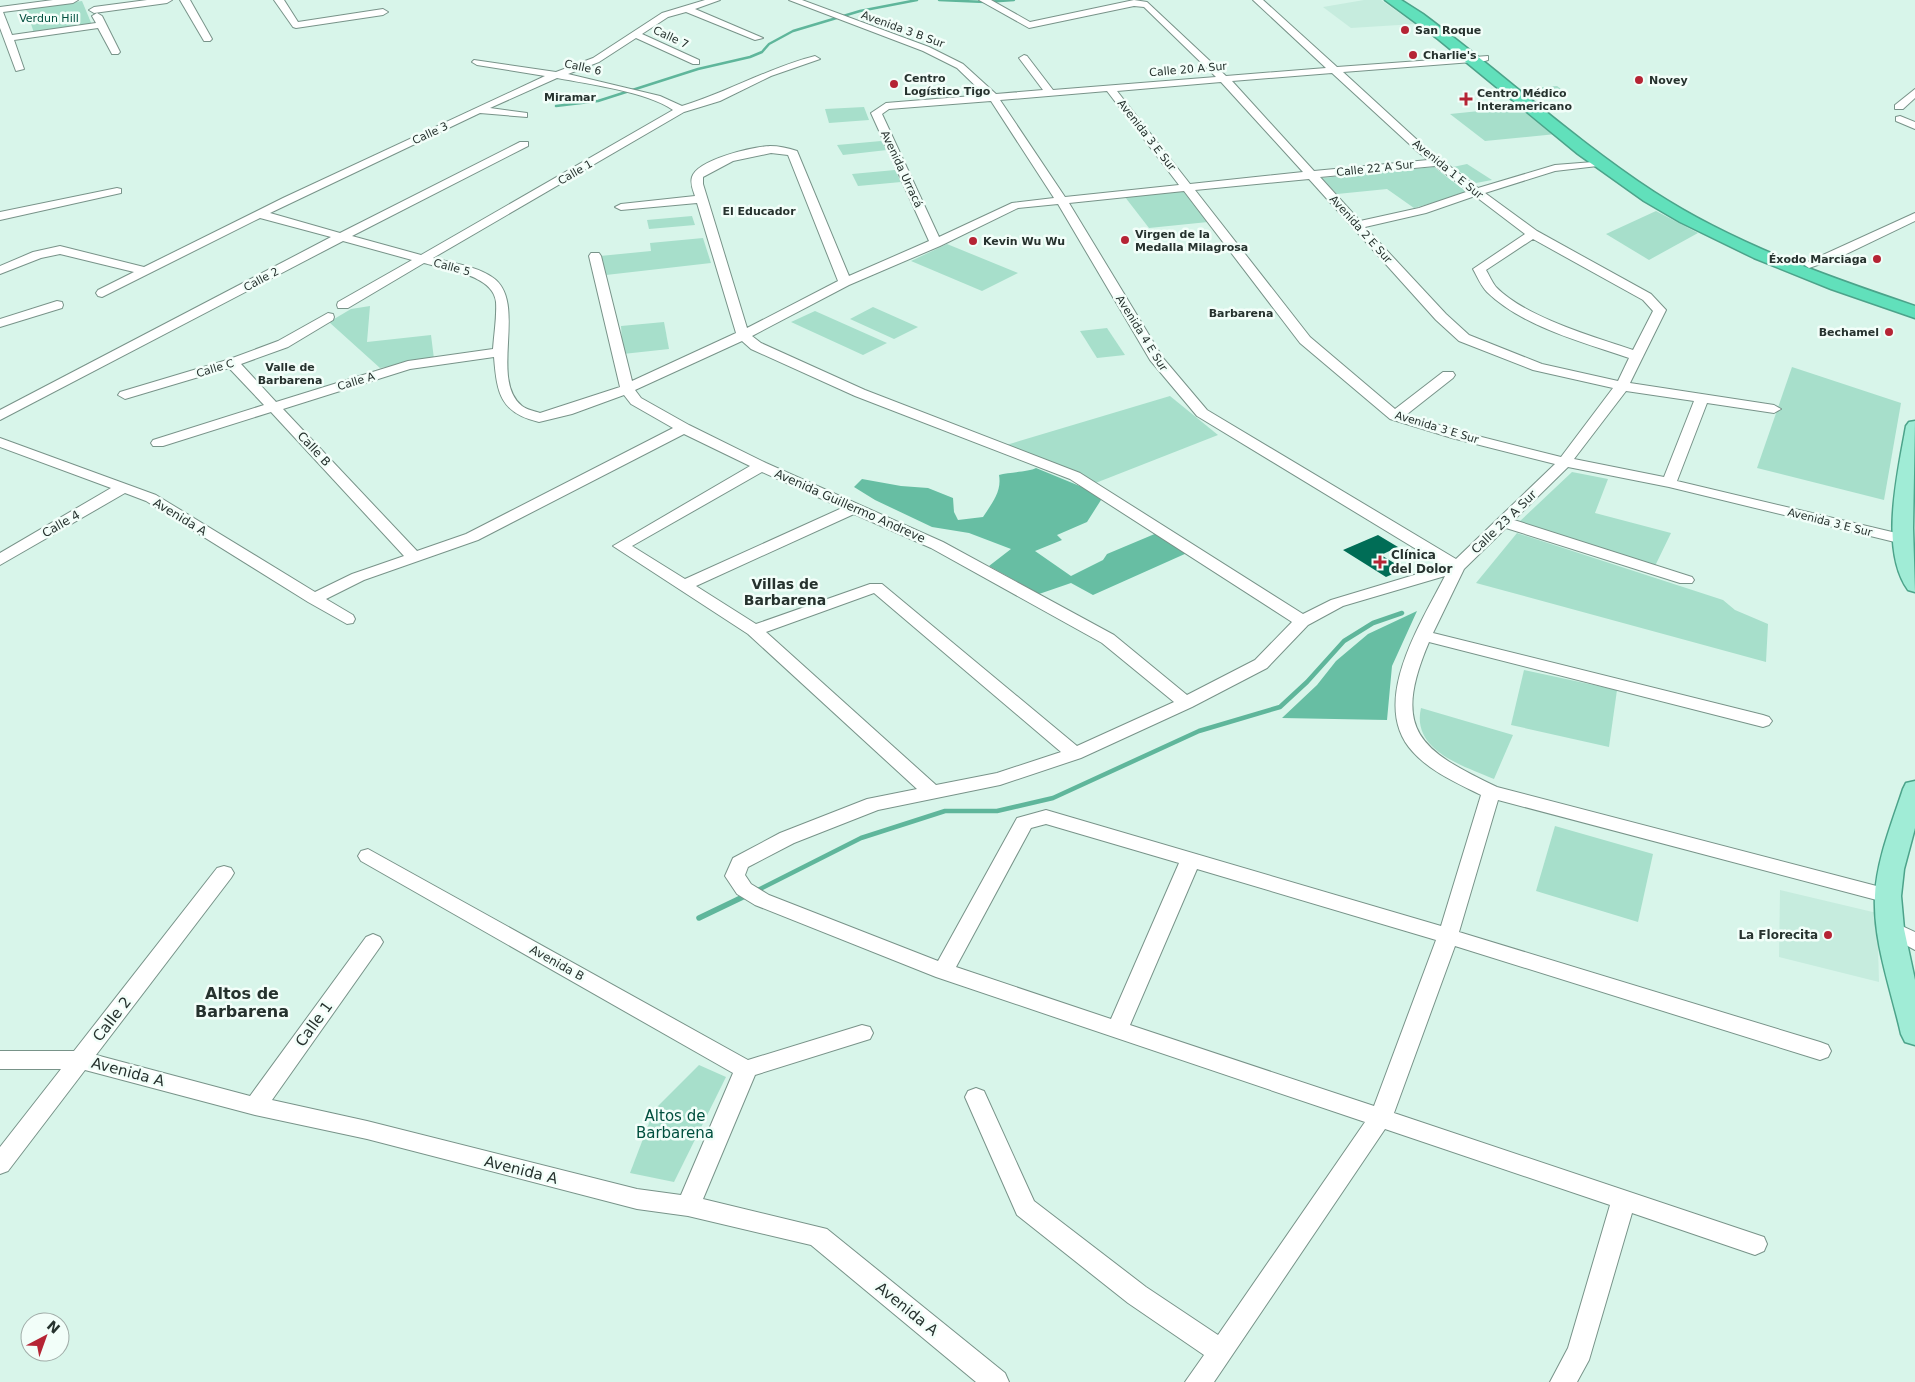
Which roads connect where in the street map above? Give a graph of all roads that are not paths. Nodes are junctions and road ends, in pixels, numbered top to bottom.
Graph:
1 (74, 0) edge
2 (89, 0) edge
3 (167, 0) edge
4 (185, 0) edge
5 (279, 0) edge
6 (372, 0) edge
7 (715, 0) edge
8 (794, 0) edge
9 (984, 0) edge
10 (1100, 0) edge
11 (1258, 0) edge
12 (1392, 0) edge
13 (1406, 0) edge
14 (22, 7) junction
15 (1113, 7) junction
16 (685, 8) junction
17 (94, 10) junction
18 (1, 18) edge
19 (101, 25) junction
20 (635, 34) junction
21 (32, 35) junction
22 (8, 38) junction
23 (758, 38) dead end
24 (207, 39) dead end
25 (115, 52) dead end
26 (815, 58) dead end
27 (1024, 58) dead end
28 (1478, 59) junction
29 (477, 62) dead end
30 (696, 62) dead end
31 (19, 69) dead end
32 (1336, 70) junction
33 (557, 74) junction
34 (1224, 79) junction
35 (1110, 88) junction
36 (1915, 92) edge
37 (1050, 93) junction
38 (994, 98) junction
39 (893, 104) joint
40 (1899, 107) dead end
41 (480, 110) junction
42 (680, 110) junction
43 (523, 115) dead end
44 (1900, 119) dead end
45 (1915, 126) edge
46 (524, 144) dead end
47 (1438, 162) junction
48 (1602, 163) junction
49 (1312, 175) junction
50 (1186, 186) junction
51 (117, 191) dead end
52 (1478, 193) junction
53 (1061, 198) junction
54 (701, 199) junction
55 (621, 207) dead end
56 (259, 214) junction
57 (0, 216) edge
58 (1915, 217) edge
59 (1356, 225) junction
60 (1533, 234) junction
61 (1718, 234) junction
62 (343, 236) junction
63 (936, 243) junction
64 (595, 256) dead end
65 (423, 259) junction
66 (1809, 264) junction
67 (0, 270) edge
68 (146, 271) junction
69 (845, 282) junction
70 (102, 293) dead end
71 (1886, 303) junction
72 (1915, 303) edge
73 (57, 305) dead end
74 (343, 305) dead end
75 (1660, 310) joint
76 (1915, 312) edge
77 (328, 317) dead end
78 (0, 323) edge
79 (743, 335) junction
80 (500, 352) junction
81 (1637, 356) junction
82 (232, 363) junction
83 (1448, 375) dead end
84 (1622, 386) junction
85 (627, 389) junction
86 (125, 395) dead end
87 (1702, 398) junction
88 (274, 407) junction
89 (1774, 409) dead end
90 (0, 416) edge
91 (1395, 416) junction
92 (539, 418) joint
93 (684, 428) junction
94 (1914, 439) edge
95 (0, 442) edge
96 (158, 443) dead end
97 (1565, 462) junction
98 (761, 466) junction
99 (1669, 483) junction
100 (123, 488) junction
101 (854, 508) junction
102 (1505, 522) junction
103 (1903, 539) junction
104 (413, 556) junction
105 (1, 559) edge
106 (1457, 567) junction
107 (1686, 580) dead end
108 (685, 585) junction
109 (1915, 586) edge
110 (314, 599) junction
111 (347, 620) dead end
112 (1302, 620) junction
113 (754, 630) junction
114 (1425, 636) junction
115 (1186, 703) junction
116 (1762, 721) dead end
117 (1075, 754) junction
118 (1915, 789) edge
119 (932, 792) junction
120 (1491, 792) junction
121 (1911, 817) edge
122 (368, 856) dead end
123 (1191, 859) junction
124 (224, 873) dead end
125 (1888, 896) junction
126 (1891, 928) junction
127 (1448, 936) junction
128 (373, 942) dead end
129 (1915, 942) edge
130 (943, 971) junction
131 (1118, 1029) junction
132 (862, 1033) dead end
133 (1915, 1034) edge
134 (1820, 1051) dead end
135 (0, 1060) edge
136 (80, 1060) junction
137 (746, 1069) junction
138 (976, 1097) dead end
139 (255, 1106) junction
140 (1381, 1117) junction
141 (0, 1164) edge
142 (1624, 1199) junction
143 (688, 1206) junction
144 (1754, 1244) dead end
145 (1221, 1352) junction
146 (996, 1382) edge
147 (1198, 1382) edge
148 (1563, 1382) edge

1 - 14 street
2 - 17 street
3 - 17 street
4 - 24 street
5 - 6 street
7 - 16 street, Calle 3
8 - 38 street, Avenida 3 B Sur
9 - 15 street
10 - 15 street
11 - 32 street, Avenida 1 E Sur
12 - 28 highway
13 - 28 highway
14 - 18 street
14 - 21 street
15 - 34 street, Avenida 2 E Sur
16 - 20 street, Calle 3
16 - 23 street
17 - 19 street
18 - 22 street
19 - 21 street
19 - 25 street
20 - 30 street, Calle 7
20 - 33 street, Calle 3
21 - 22 street
22 - 31 street
26 - 42 street, Calle 1
27 - 37 street
28 - 32 street, Calle 20 A Sur
28 - 48 highway
28 - 66 highway
29 - 33 street, Calle 6
32 - 34 street, Calle 20 A Sur
32 - 47 street, Avenida 1 E Sur
33 - 41 street, Calle 3
33 - 42 street, Calle 6
34 - 35 street, Calle 20 A Sur
34 - 49 street, Avenida 2 E Sur
35 - 37 street, Calle 20 A Sur
35 - 50 street, Avenida 3 E Sur
36 - 40 street
37 - 38 street, Calle 20 A Sur
38 - 39 street, Calle 20 A Sur
38 - 53 street, Avenida 4 E Sur
39 - 63 street, Avenida Urracá
41 - 43 street
41 - 56 street, Calle 3
42 - 65 street, Calle 1
44 - 45 street
46 - 62 street, Calle 2
47 - 49 street, Calle 22 A Sur
47 - 52 street, Avenida 1 E Sur
48 - 52 street
48 - 61 highway
49 - 50 street, Calle 22 A Sur
49 - 59 street, Avenida 2 E Sur
50 - 53 street, Calle 22 A Sur
50 - 91 street, Avenida 3 E Sur
51 - 57 street
52 - 59 street
52 - 60 street, Avenida 1 E Sur
53 - 63 street, Calle 22 A Sur
53 - 106 street, Avenida 4 E Sur
54 - 55 street
54 - 69 street
54 - 79 street
56 - 62 street, Calle 5
56 - 68 street, Calle 3
58 - 66 street
59 - 84 street, Avenida 2 E Sur
60 - 75 street, Avenida 1 E Sur
60 - 81 street
61 - 66 highway
61 - 71 highway
62 - 65 street, Calle 5
62 - 90 street, Calle 2
63 - 69 street, Calle 22 A Sur
64 - 85 street
65 - 74 street, Calle 1
65 - 80 street, Calle 5
66 - 71 highway
66 - 72 highway
67 - 68 street
68 - 70 street, Calle 3
69 - 79 street, Calle 22 A Sur
71 - 76 highway
73 - 78 street
75 - 81 street, Calle 23 A Sur
77 - 82 street, Calle C
79 - 85 street, Calle 22 A Sur
79 - 112 street
80 - 88 street, Calle A
80 - 92 street, Calle 5
81 - 84 street, Calle 23 A Sur
82 - 86 street, Calle C
82 - 88 street, Calle B
83 - 91 street
84 - 87 street, Avenida 2 E Sur
84 - 97 street, Calle 23 A Sur
85 - 92 street, Calle 22 A Sur
85 - 93 street, Avenida Guillermo Andreve
87 - 89 street, Avenida 2 E Sur
87 - 99 street
88 - 96 street, Calle A
88 - 104 street, Calle B
91 - 97 street, Avenida 3 E Sur
93 - 98 street, Avenida Guillermo Andreve
93 - 104 street
94 - 103 main road
95 - 100 street, Avenida A
97 - 99 street, Avenida 3 E Sur
97 - 102 street, Calle 23 A Sur
98 - 101 street, Avenida Guillermo Andreve
98 - 108 street
99 - 103 street, Avenida 3 E Sur
100 - 105 street, Calle 4
100 - 110 street, Avenida A
101 - 108 street
101 - 115 street, Avenida Guillermo Andreve
102 - 106 street, Calle 23 A Sur
102 - 107 street
103 - 109 main road
104 - 110 street
106 - 112 street, Calle 23 A Sur
106 - 114 street
108 - 113 street
110 - 111 street, Avenida A
112 - 115 street, Calle 23 A Sur
113 - 117 street
113 - 119 street
114 - 116 street
114 - 120 street
115 - 117 street, Calle 23 A Sur
117 - 119 street, Calle 23 A Sur
118 - 121 main road
119 - 130 street, Calle 23 A Sur
120 - 125 street
120 - 127 street
121 - 125 main road
122 - 137 street, Avenida B
123 - 127 street
123 - 130 street
123 - 131 street
124 - 136 street, Calle 2
125 - 126 main road
126 - 129 street
126 - 133 main road
127 - 134 street
127 - 140 street
128 - 139 street, Calle 1
130 - 131 street
131 - 140 street
132 - 137 street
135 - 136 street, Avenida A
136 - 139 street, Avenida A
136 - 141 street, Calle 2
137 - 143 street
138 - 145 street
139 - 143 street, Avenida A
140 - 142 street
140 - 145 street
142 - 144 street
142 - 148 street
143 - 146 street, Avenida A
145 - 147 street

